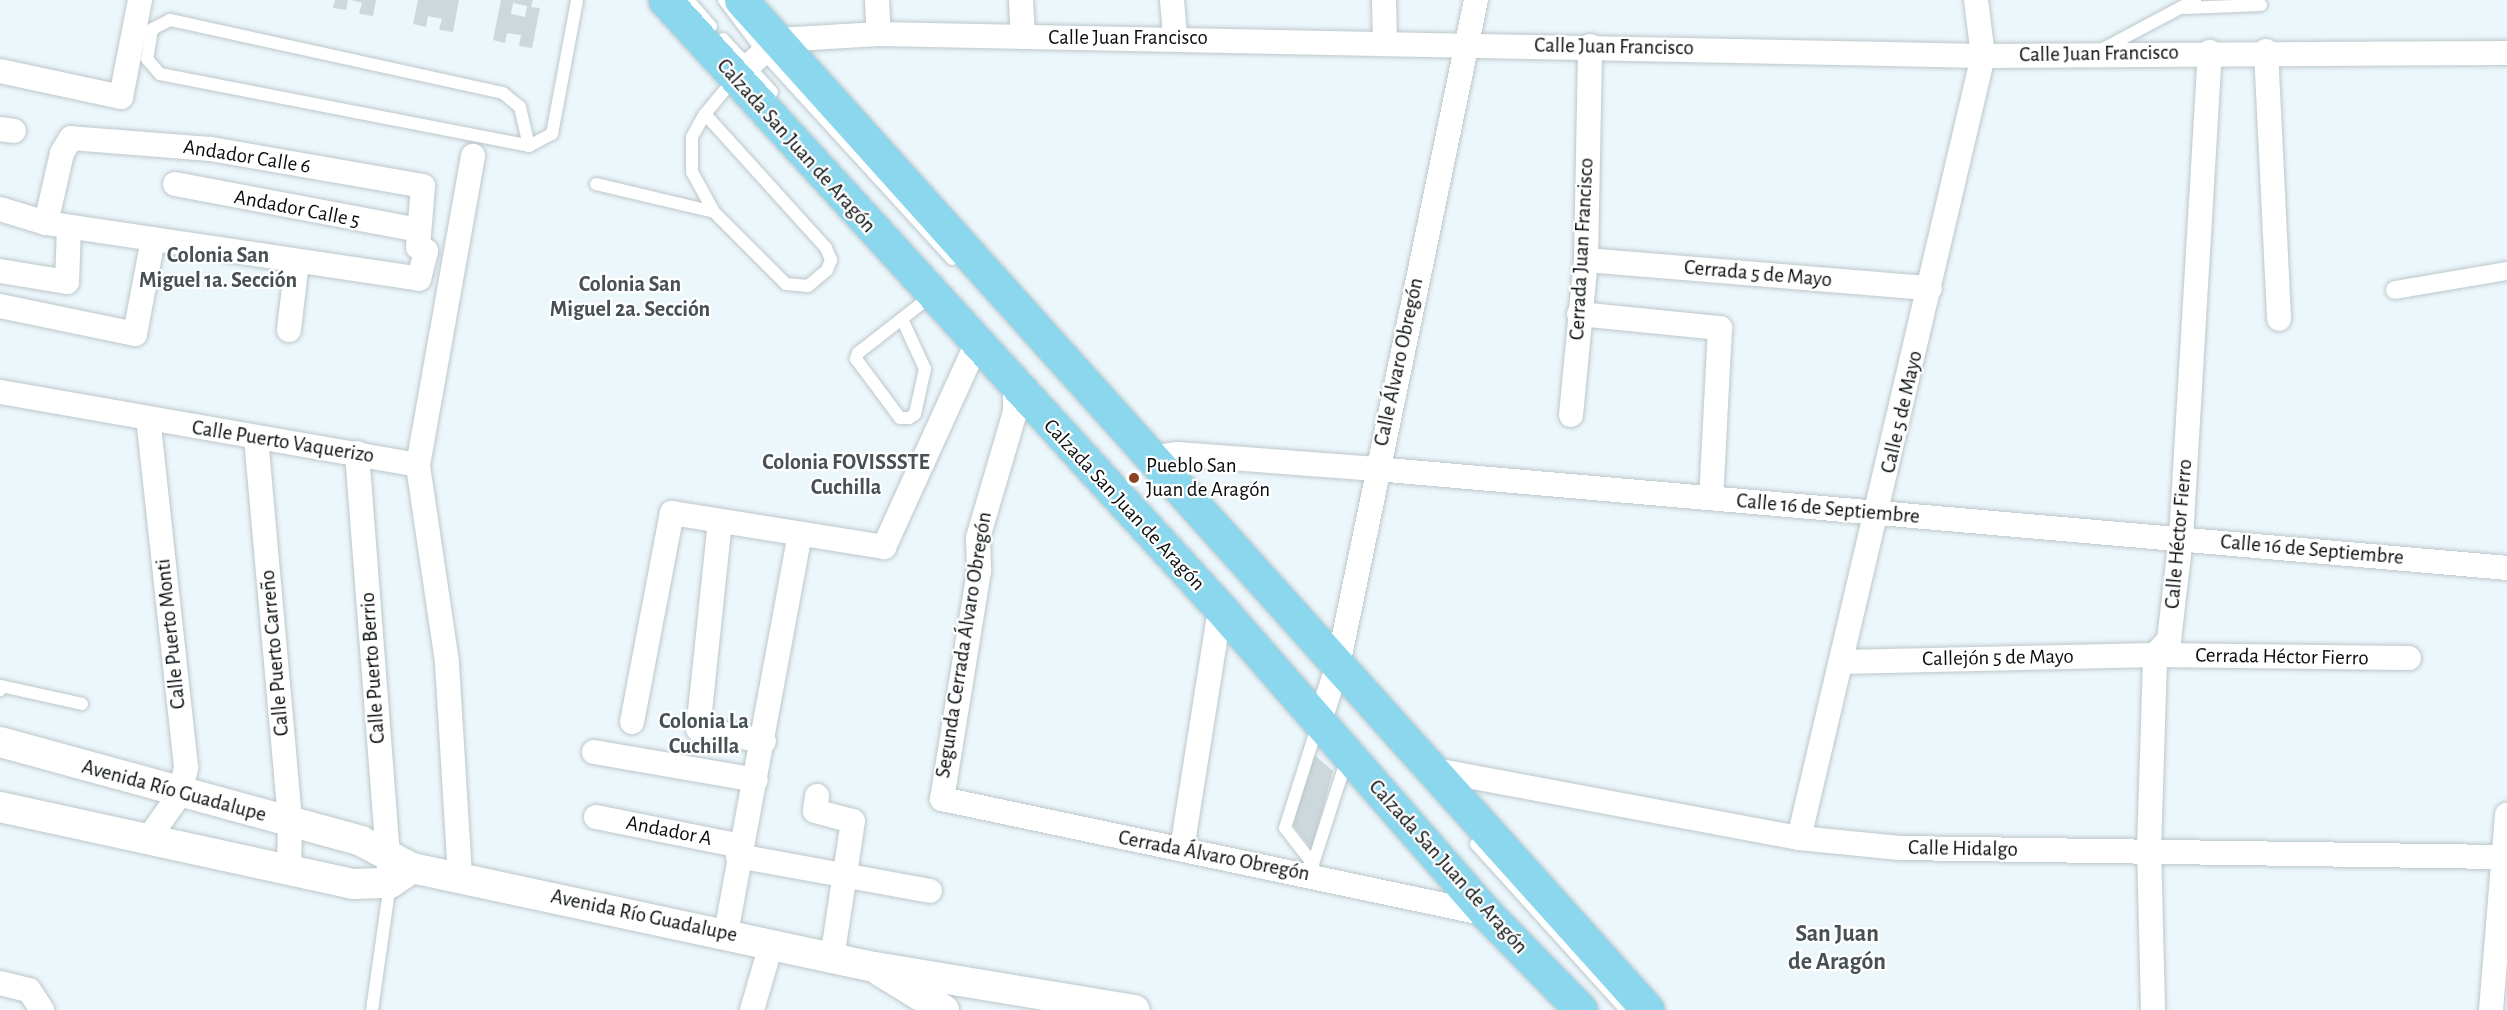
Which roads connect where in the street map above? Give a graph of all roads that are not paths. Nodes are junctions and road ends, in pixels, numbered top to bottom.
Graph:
1 (140, 0) edge
2 (577, 0) edge
3 (665, 0) edge
4 (688, 0) edge
5 (723, 0) edge
6 (741, 0) edge
7 (877, 0) edge
8 (1021, 0) edge
9 (1172, 0) edge
10 (1384, 0) edge
11 (1476, 0) edge
12 (1976, 0) edge
13 (2195, 0) edge
14 (2261, 5) dead end
15 (2181, 8) junction
16 (879, 34) junction
17 (1023, 37) junction
18 (1175, 37) junction
19 (1385, 43) junction
20 (1467, 43) junction
21 (1590, 46) junction
22 (2266, 51) junction
23 (2210, 52) junction
24 (2095, 53) junction
25 (2507, 53) edge
26 (1983, 56) junction
27 (756, 59) junction
28 (0, 71) edge
29 (780, 101) dead end
30 (705, 114) junction
31 (529, 146) junction
32 (473, 156) dead end
33 (851, 181) dead end
34 (175, 184) dead end
35 (596, 184) dead end
36 (0, 209) edge
37 (714, 212) junction
38 (57, 225) junction
39 (419, 230) junction
40 (153, 239) junction
41 (1586, 260) junction
42 (297, 261) junction
43 (0, 270) edge
44 (2507, 271) edge
45 (964, 272) dead end
46 (1930, 288) junction
47 (2395, 290) dead end
48 (931, 296) junction
49 (0, 306) edge
50 (1579, 314) junction
51 (2279, 319) dead end
52 (902, 320) junction
53 (289, 330) dead end
54 (976, 345) junction
55 (1044, 360) dead end
56 (1015, 388) junction
57 (0, 392) edge
58 (1571, 415) dead end
59 (148, 419) junction
60 (256, 438) junction
61 (357, 453) junction
62 (1149, 458) junction
63 (418, 465) junction
64 (1376, 469) junction
65 (1711, 498) junction
66 (1879, 514) junction
67 (720, 521) junction
68 (800, 534) junction
69 (2181, 538) junction
70 (2507, 568) edge
71 (1220, 608) junction
72 (2155, 655) junction
73 (2409, 658) dead end
74 (1842, 662) junction
75 (0, 688) edge
76 (1331, 694) junction
77 (82, 704) dead end
78 (632, 722) dead end
79 (764, 741) junction
80 (0, 742) edge
81 (594, 752) dead end
82 (1348, 755) junction
83 (1430, 769) junction
84 (756, 780) junction
85 (180, 794) junction
86 (817, 796) dead end
87 (942, 799) joint
88 (0, 807) edge
89 (2507, 814) edge
90 (596, 817) dead end
91 (290, 822) junction
92 (1427, 822) dead end
93 (1469, 835) dead end
94 (1799, 838) junction
95 (148, 839) junction
96 (1182, 849) junction
97 (387, 850) junction
98 (2149, 850) junction
99 (740, 851) junction
100 (2503, 857) junction
101 (289, 868) junction
102 (1313, 870) junction
103 (401, 876) junction
104 (460, 876) junction
105 (842, 878) junction
106 (930, 891) dead end
107 (1500, 916) junction
108 (726, 933) junction
109 (771, 945) junction
110 (832, 958) junction
111 (875, 967) junction
112 (0, 983) edge
113 (1125, 1009) edge
114 (42, 1010) edge
115 (372, 1010) edge
116 (752, 1010) edge
117 (944, 1010) edge
118 (1581, 1010) edge
119 (1598, 1010) edge
120 (1626, 1010) edge
121 (1648, 1010) edge
122 (2153, 1010) edge
123 (2490, 1010) edge

1 - 28 street
2 - 31 lane
3 - 27 main road, Calzada San Juan de Aragón
4 - 27 lane
5 - 27 lane
6 - 27 main road, Calzada San Juan de Aragón
7 - 16 street
8 - 17 street
9 - 18 street
10 - 19 street
11 - 20 street, Calle Álvaro Obregón
12 - 26 street
13 - 15 lane
14 - 15 lane
15 - 24 lane
16 - 17 street, Calle Juan Francisco
16 - 27 street, Calle Juan Francisco
17 - 18 street, Calle Juan Francisco
18 - 19 street, Calle Juan Francisco
19 - 20 street, Calle Juan Francisco
20 - 21 street, Calle Juan Francisco
20 - 64 street, Calle Álvaro Obregón
21 - 26 street, Calle Juan Francisco
21 - 41 street, Cerrada Juan Francisco
22 - 23 street, Calle Juan Francisco
22 - 25 street, Calle Juan Francisco
22 - 51 street
23 - 24 street, Calle Juan Francisco
23 - 69 street, Calle Héctor Fierro
24 - 26 street, Calle Juan Francisco
26 - 46 street, Calle 5 de Mayo
27 - 29 lane
27 - 30 lane
27 - 45 lane
27 - 48 main road, Calzada San Juan de Aragón
27 - 62 main road, Calzada San Juan de Aragón
30 - 37 lane
30 - 37 lane
31 - 31 lane
32 - 63 street
33 - 76 lane
34 - 39 street, Andador Calle 5
35 - 37 lane
36 - 38 street
38 - 39 street, Andador Calle 6
38 - 40 street
38 - 43 street
39 - 42 street
40 - 42 street
40 - 49 street
41 - 46 street, Cerrada 5 de Mayo
41 - 50 street, Cerrada Juan Francisco
42 - 53 street
44 - 47 street
46 - 66 street, Calle 5 de Mayo
48 - 52 lane
48 - 54 main road, Calzada San Juan de Aragón
50 - 58 street, Cerrada Juan Francisco
50 - 65 street
52 - 52 lane
54 - 56 main road, Calzada San Juan de Aragón
54 - 68 street
55 - 76 lane
56 - 71 main road, Calzada San Juan de Aragón
56 - 87 street, Segunda Cerrada Álvaro Obregón
57 - 59 street, Calle Puerto Vaquerizo
59 - 60 street, Calle Puerto Vaquerizo
59 - 85 street, Calle Puerto Monti
60 - 61 street, Calle Puerto Vaquerizo
60 - 91 street, Calle Puerto Carreño
61 - 63 street, Calle Puerto Vaquerizo
61 - 97 street, Calle Puerto Berrio
62 - 64 street, Calle 16 de Septiembre
62 - 76 main road, Calzada San Juan de Aragón
63 - 104 street
64 - 65 street, Calle 16 de Septiembre
64 - 76 street, Calle Álvaro Obregón
65 - 66 street, Calle 16 de Septiembre
66 - 69 street, Calle 16 de Septiembre
66 - 74 street, Calle 5 de Mayo
67 - 68 street
67 - 78 street
67 - 79 street
68 - 79 street
69 - 70 street, Calle 16 de Septiembre
69 - 72 street, Calle Héctor Fierro
71 - 76 main road, Calzada San Juan de Aragón
71 - 96 street
72 - 73 street, Cerrada Héctor Fierro
72 - 74 street, Callejón 5 de Mayo
72 - 98 street, Calle Héctor Fierro
74 - 94 street, Calle 5 de Mayo
75 - 77 lane
76 - 82 main road, Calzada San Juan de Aragón
76 - 83 main road, Calzada San Juan de Aragón
76 - 92 lane
76 - 102 lane
79 - 84 street
80 - 85 street, Avenida Río Guadalupe
81 - 84 street
82 - 102 lane
82 - 107 main road, Calzada San Juan de Aragón
83 - 94 street, Calle Hidalgo
83 - 121 main road, Calzada San Juan de Aragón
84 - 99 street
85 - 91 street, Avenida Río Guadalupe
85 - 95 street, Calle Puerto Monti
86 - 105 street
87 - 96 street, Cerrada Álvaro Obregón
88 - 95 street, Avenida Río Guadalupe
89 - 100 street
90 - 99 street, Andador A
91 - 97 street, Avenida Río Guadalupe
91 - 101 street, Calle Puerto Carreño
93 - 120 lane
94 - 98 street, Calle Hidalgo
95 - 101 street, Avenida Río Guadalupe
96 - 102 street, Cerrada Álvaro Obregón
97 - 103 street, Avenida Río Guadalupe
98 - 100 street, Calle Hidalgo
98 - 122 street, Calle Héctor Fierro
99 - 105 street, Andador A
99 - 108 street
100 - 123 street
101 - 103 street, Avenida Río Guadalupe
102 - 107 street, Cerrada Álvaro Obregón
103 - 104 street, Avenida Río Guadalupe
103 - 115 lane
104 - 108 street, Avenida Río Guadalupe
105 - 106 street, Andador A
105 - 110 street
107 - 118 main road, Calzada San Juan de Aragón
107 - 119 lane
108 - 109 street, Avenida Río Guadalupe
109 - 110 street, Avenida Río Guadalupe
109 - 116 street
110 - 111 street, Avenida Río Guadalupe
111 - 113 street, Avenida Río Guadalupe
111 - 117 street, Avenida Río Guadalupe
112 - 114 street

